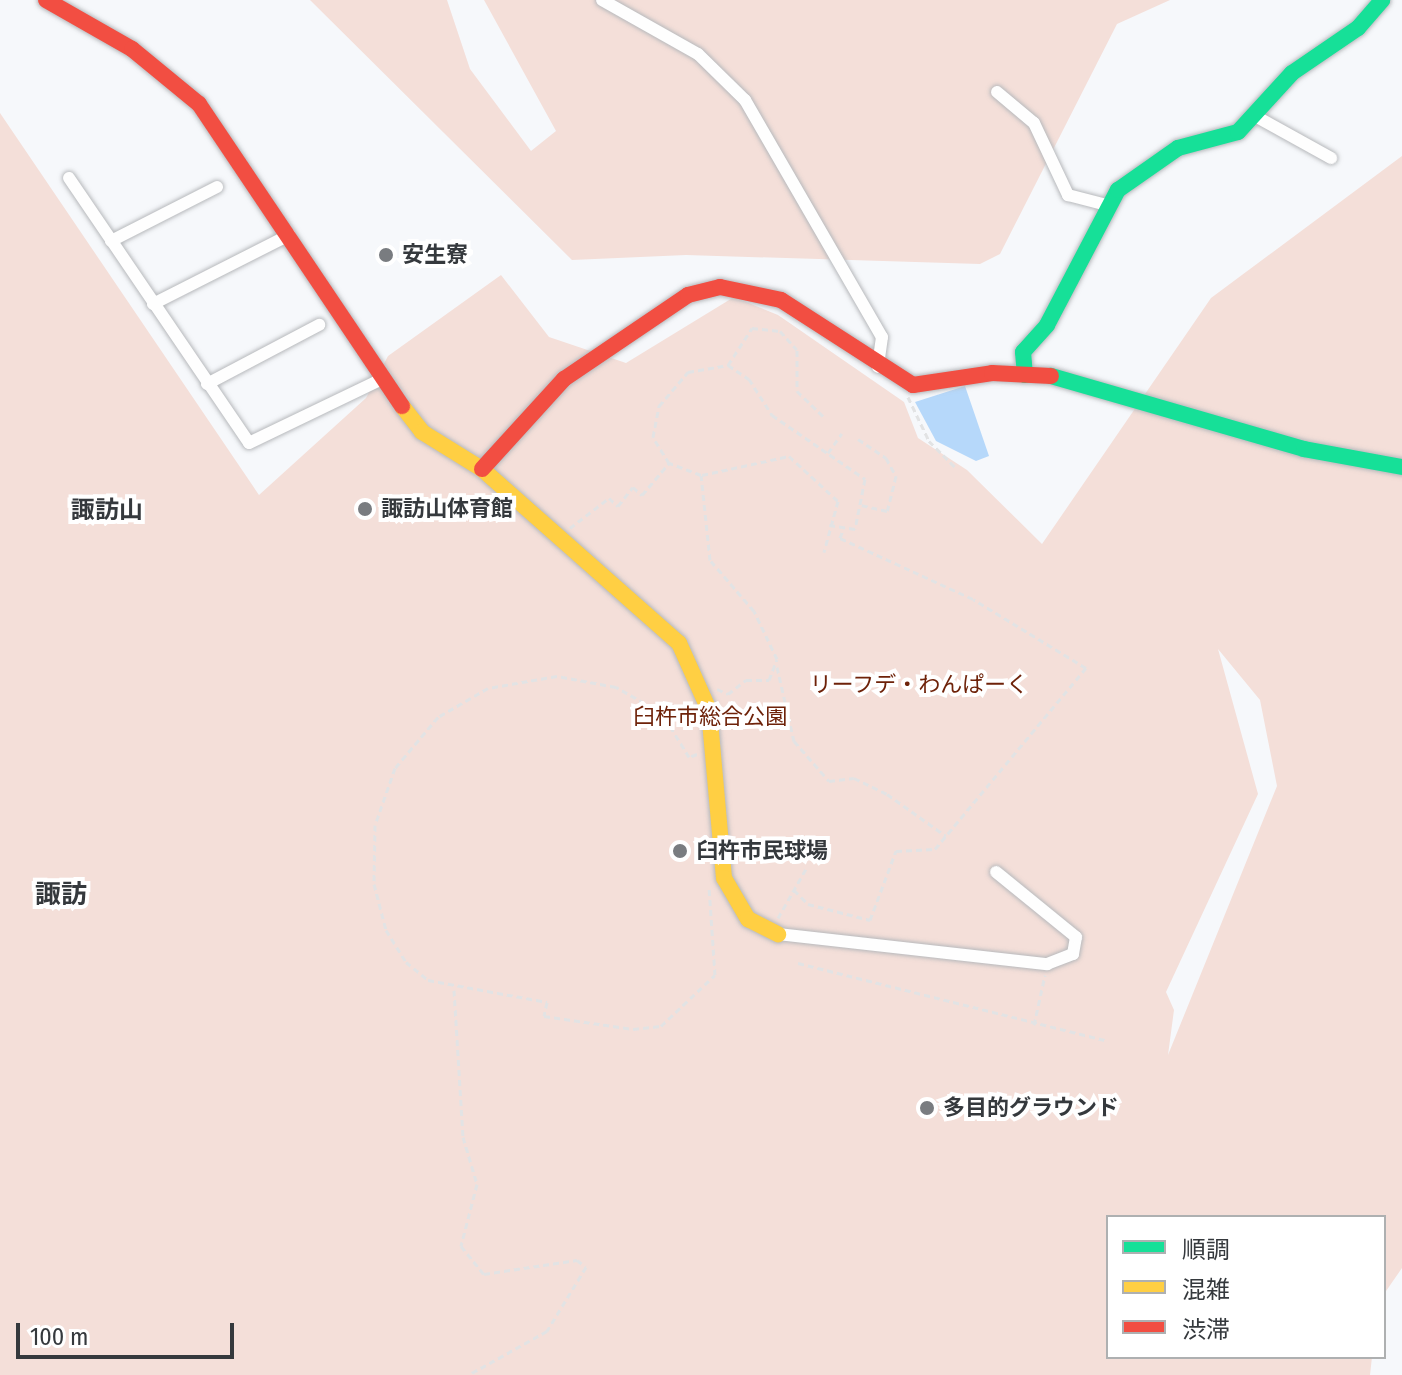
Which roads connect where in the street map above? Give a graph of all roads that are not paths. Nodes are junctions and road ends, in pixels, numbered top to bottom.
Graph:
1 (46, 0) edge
2 (602, 0) edge
3 (1382, 0) edge
4 (997, 92) dead end
5 (1255, 116) junction
6 (1331, 158) dead end
7 (69, 178) dead end
8 (217, 187) dead end
9 (1107, 205) junction
10 (289, 235) junction
11 (111, 241) junction
12 (153, 304) junction
13 (319, 325) dead end
14 (878, 367) junction
15 (1025, 375) junction
16 (380, 380) junction
17 (207, 384) junction
18 (1402, 467) edge
19 (482, 469) junction
20 (996, 872) dead end
21 (774, 933) joint

1 - 10 street
2 - 14 street
3 - 5 street
4 - 9 street
5 - 6 street
5 - 9 street
7 - 11 street
8 - 11 street
9 - 15 street
10 - 12 street
10 - 16 street
11 - 12 street
12 - 17 street
13 - 17 street
14 - 15 street
14 - 19 street
15 - 18 street
16 - 17 street
16 - 19 street
19 - 21 street
20 - 21 street

